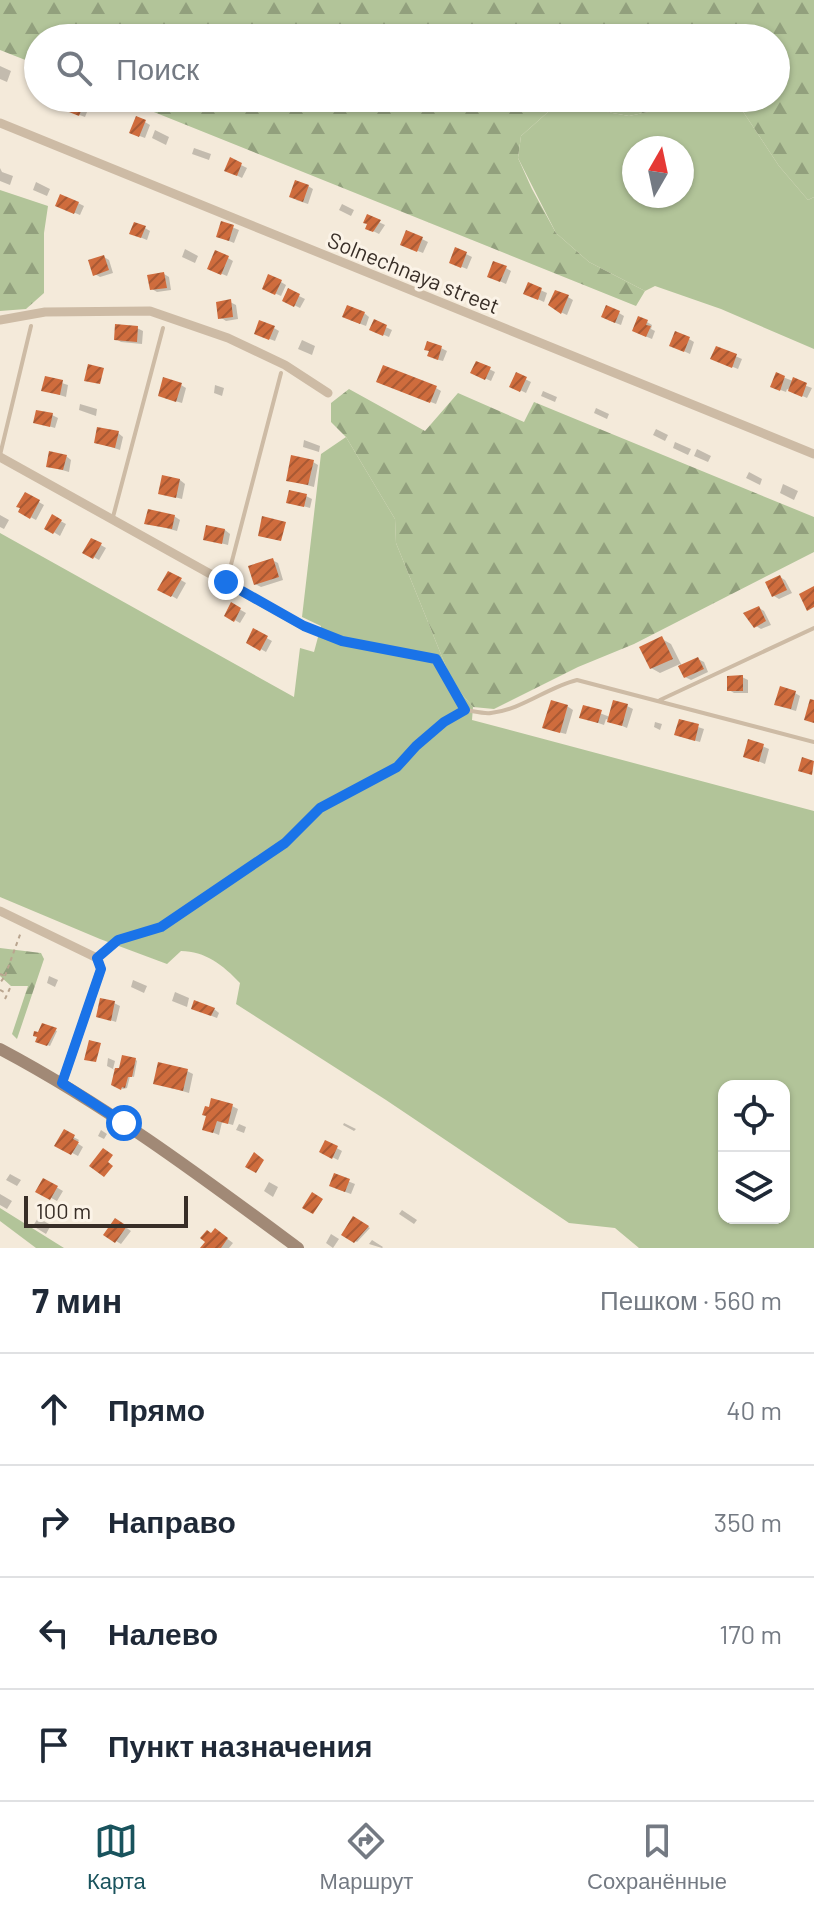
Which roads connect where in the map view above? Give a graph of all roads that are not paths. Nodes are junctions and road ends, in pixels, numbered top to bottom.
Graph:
1 (0, 123) edge
2 (0, 320) edge
3 (31, 326) dead end
4 (163, 328) dead end
5 (281, 373) dead end
6 (328, 393) dead end
7 (814, 454) edge
8 (0, 456) edge
9 (112, 519) junction
10 (226, 582) junction
11 (304, 626) joint
12 (814, 628) edge
13 (658, 701) junction
14 (814, 742) edge
15 (0, 911) edge
16 (0, 1049) edge
17 (62, 1083) junction
18 (298, 1248) edge

1 - 7 street, Solnechnaya street
2 - 6 street
3 - 8 lane
4 - 9 lane
5 - 10 lane
8 - 9 street
9 - 10 street
10 - 11 street
11 - 13 lane
12 - 13 lane
13 - 14 lane
15 - 17 street
16 - 17 street
17 - 18 street

